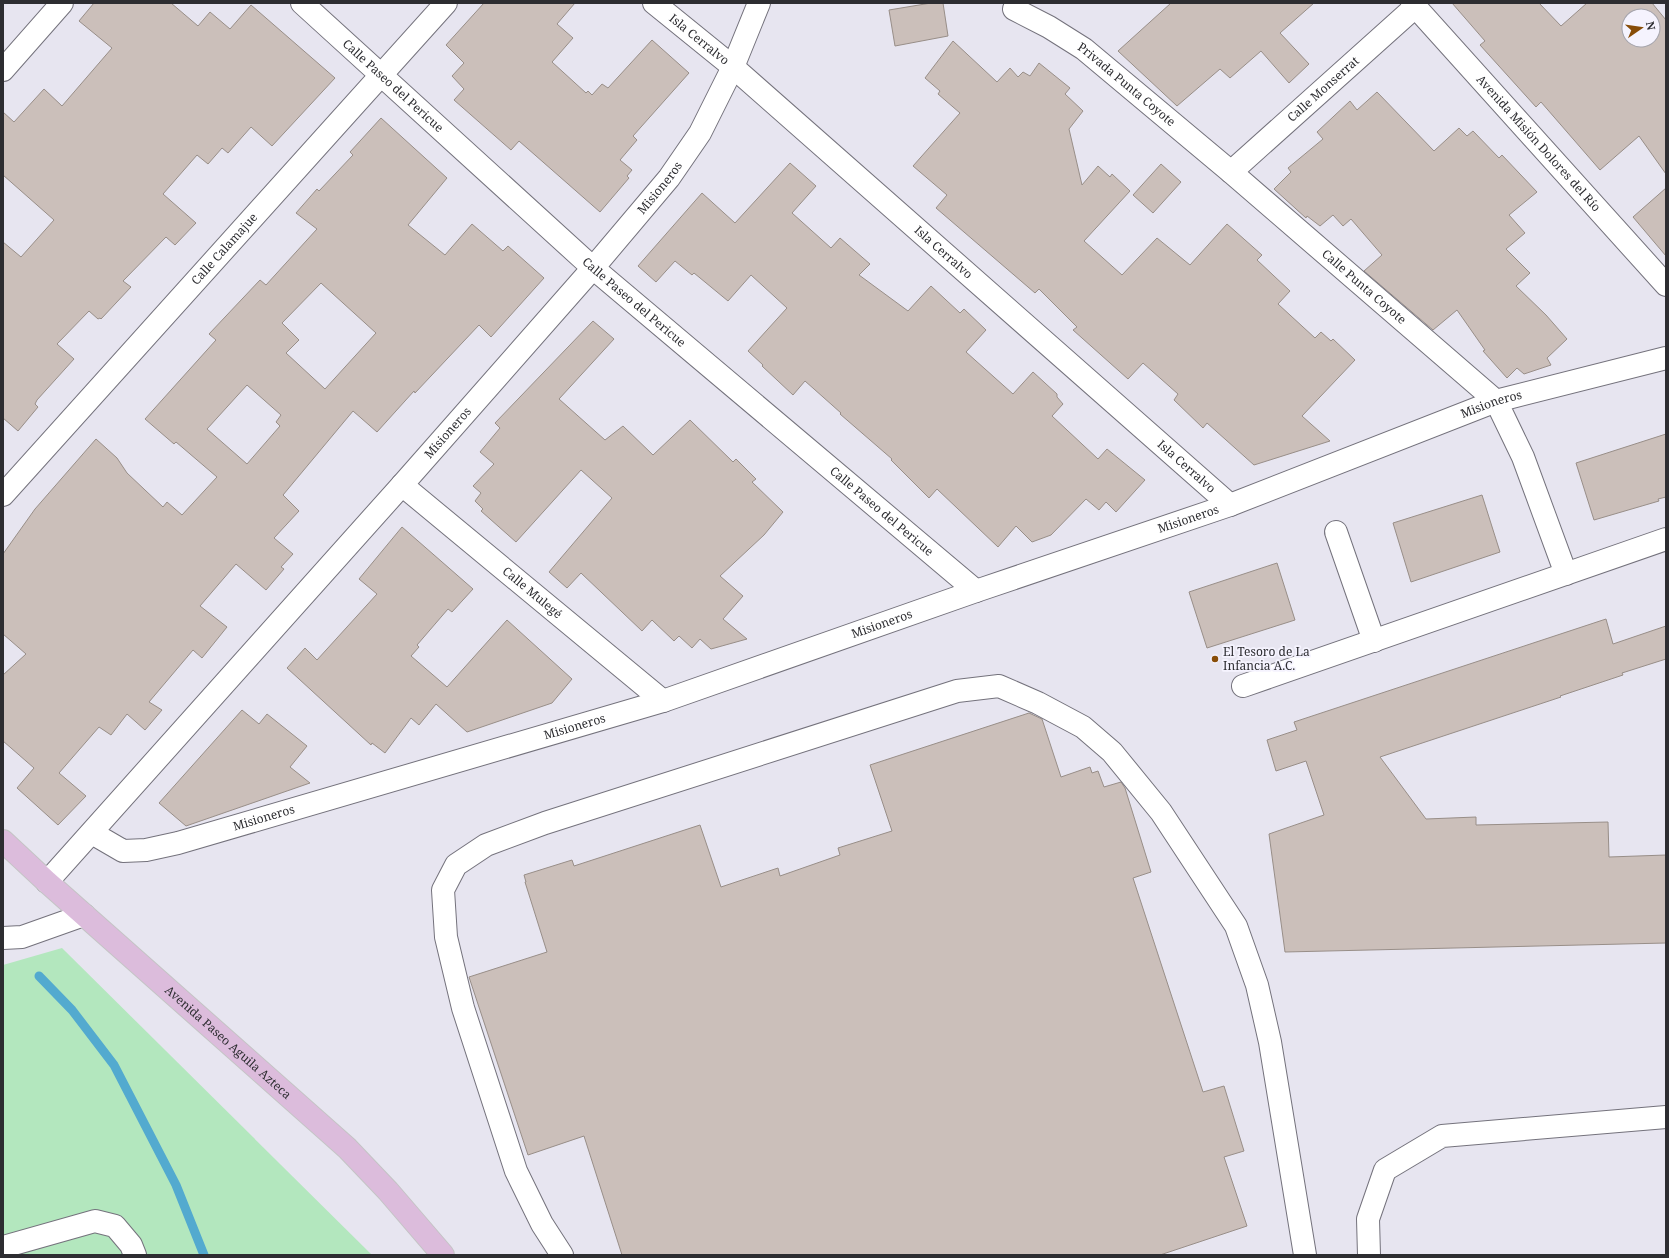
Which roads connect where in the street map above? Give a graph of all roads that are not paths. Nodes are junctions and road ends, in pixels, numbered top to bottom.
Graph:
1 (62, 3) edge
2 (302, 3) edge
3 (446, 3) edge
4 (654, 3) edge
5 (759, 3) edge
6 (1414, 5) edge
7 (1014, 9) dead end
8 (733, 67) junction
9 (3, 70) edge
10 (381, 76) junction
11 (1231, 172) junction
12 (593, 268) junction
13 (1666, 284) edge
14 (1666, 358) edge
15 (1496, 401) junction
16 (402, 485) junction
17 (3, 495) edge
18 (1230, 505) junction
19 (1336, 532) dead end
20 (1666, 539) edge
21 (1566, 574) junction
22 (976, 591) junction
23 (1374, 641) junction
24 (1243, 686) dead end
25 (662, 701) junction
26 (92, 833) junction
27 (3, 841) edge
28 (47, 882) junction
29 (84, 915) junction
30 (3, 938) edge
31 (1666, 1117) edge
32 (3, 1247) edge
33 (135, 1255) edge
34 (443, 1255) edge
35 (562, 1255) edge
36 (1305, 1255) edge
37 (1369, 1255) edge

1 - 9 street
2 - 10 street, Calle Paseo del Pericue
3 - 10 street, Calle Calamajue
4 - 8 street, Isla Cerralvo
5 - 8 street, Misioneros
6 - 11 street, Calle Monserrat
6 - 13 street, Avenida Misión Dolores del Río
7 - 11 street, Privada Punta Coyote
8 - 12 street, Misioneros
8 - 18 street, Isla Cerralvo
10 - 12 street, Calle Paseo del Pericue
10 - 17 street, Calle Calamajue
11 - 15 street, Calle Punta Coyote
12 - 16 street, Misioneros
12 - 22 street, Calle Paseo del Pericue
14 - 15 street, Misioneros
15 - 18 street, Misioneros
15 - 21 street
16 - 25 street, Calle Mulegé
16 - 26 street, Misioneros
18 - 22 street, Misioneros
19 - 23 street
20 - 21 street
21 - 23 street
22 - 25 street, Misioneros
23 - 24 street
25 - 26 street, Misioneros
26 - 28 street, Misioneros
27 - 28 main road, Avenida Paseo Aguila Azteca
28 - 29 main road, Avenida Paseo Aguila Azteca
29 - 30 street
29 - 34 main road, Avenida Paseo Aguila Azteca
31 - 37 street
32 - 33 street
35 - 36 street

